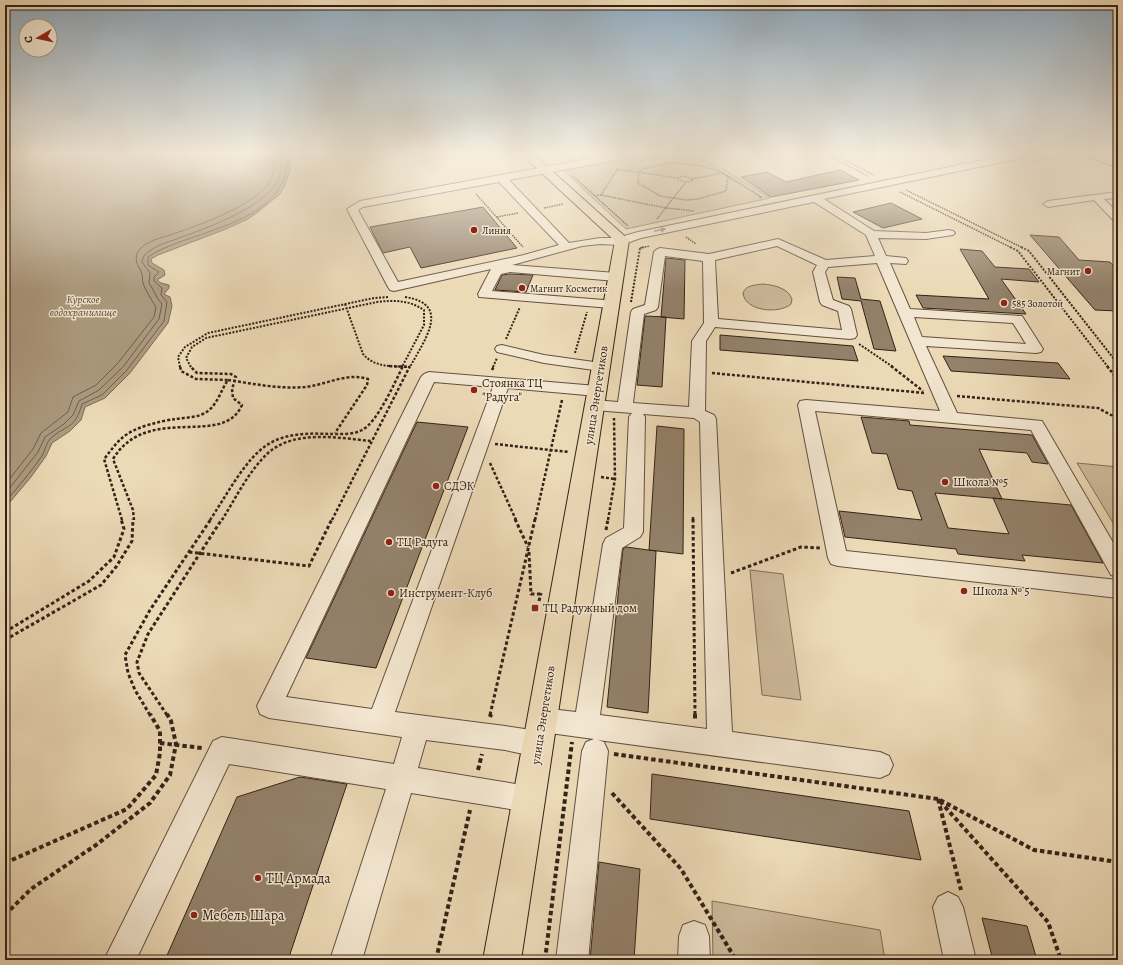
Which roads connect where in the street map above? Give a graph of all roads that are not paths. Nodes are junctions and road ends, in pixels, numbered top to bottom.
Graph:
1 (388, 199) edge
2 (521, 199) edge
3 (578, 199) edge
4 (810, 199) edge
5 (817, 199) edge
6 (1082, 199) edge
7 (1098, 199) edge
8 (1048, 204) dead end
9 (1118, 219) edge
10 (949, 233) dead end
11 (871, 234) junction
12 (625, 237) junction
13 (567, 247) junction
14 (709, 258) junction
15 (882, 259) junction
16 (902, 261) dead end
17 (824, 264) junction
18 (616, 277) junction
19 (601, 303) junction
20 (906, 314) junction
21 (711, 323) junction
22 (918, 341) junction
23 (502, 349) dead end
24 (502, 383) junction
25 (597, 388) junction
26 (631, 412) junction
27 (697, 413) junction
28 (951, 418) junction
29 (1118, 569) edge
30 (1118, 589) edge
31 (379, 722) junction
32 (586, 726) junction
33 (418, 727) junction
34 (540, 732) junction
35 (720, 744) junction
36 (586, 752) road end
37 (880, 765) dead end
38 (401, 778) junction
39 (528, 799) junction
40 (956, 903) road end
41 (120, 960) edge
42 (346, 960) edge
43 (502, 960) edge
44 (572, 960) edge
45 (960, 960) edge

1 - 13 street
2 - 13 street
3 - 12 main road
12 -> 4 street
5 - 11 street
6 - 8 street
7 - 9 street
10 - 11 street
11 - 15 street
12 - 13 street
12 - 18 main road, улица Энергетиков
14 - 17 street
14 - 21 street
14 - 26 street
15 - 16 street
15 - 17 street
15 - 20 street
17 - 21 street
18 - 19 main road, улица Энергетиков
18 - 19 street
19 - 25 main road, улица Энергетиков
20 - 22 street
20 - 22 street
21 - 27 street
22 - 28 street
23 - 25 street
24 - 25 street
24 - 31 street
24 - 31 street
25 - 26 street
25 - 34 main road, улица Энергетиков
26 - 27 street
26 - 32 street
27 - 35 street
28 - 29 street
28 - 30 street
31 - 33 street
32 - 34 street
32 - 35 street
33 - 34 street
33 - 38 street
34 - 39 main road, улица Энергетиков
35 - 37 street
36 - 44 street
38 - 39 street
38 - 41 street
38 - 42 street
39 - 43 main road, улица Энергетиков
40 - 45 street

